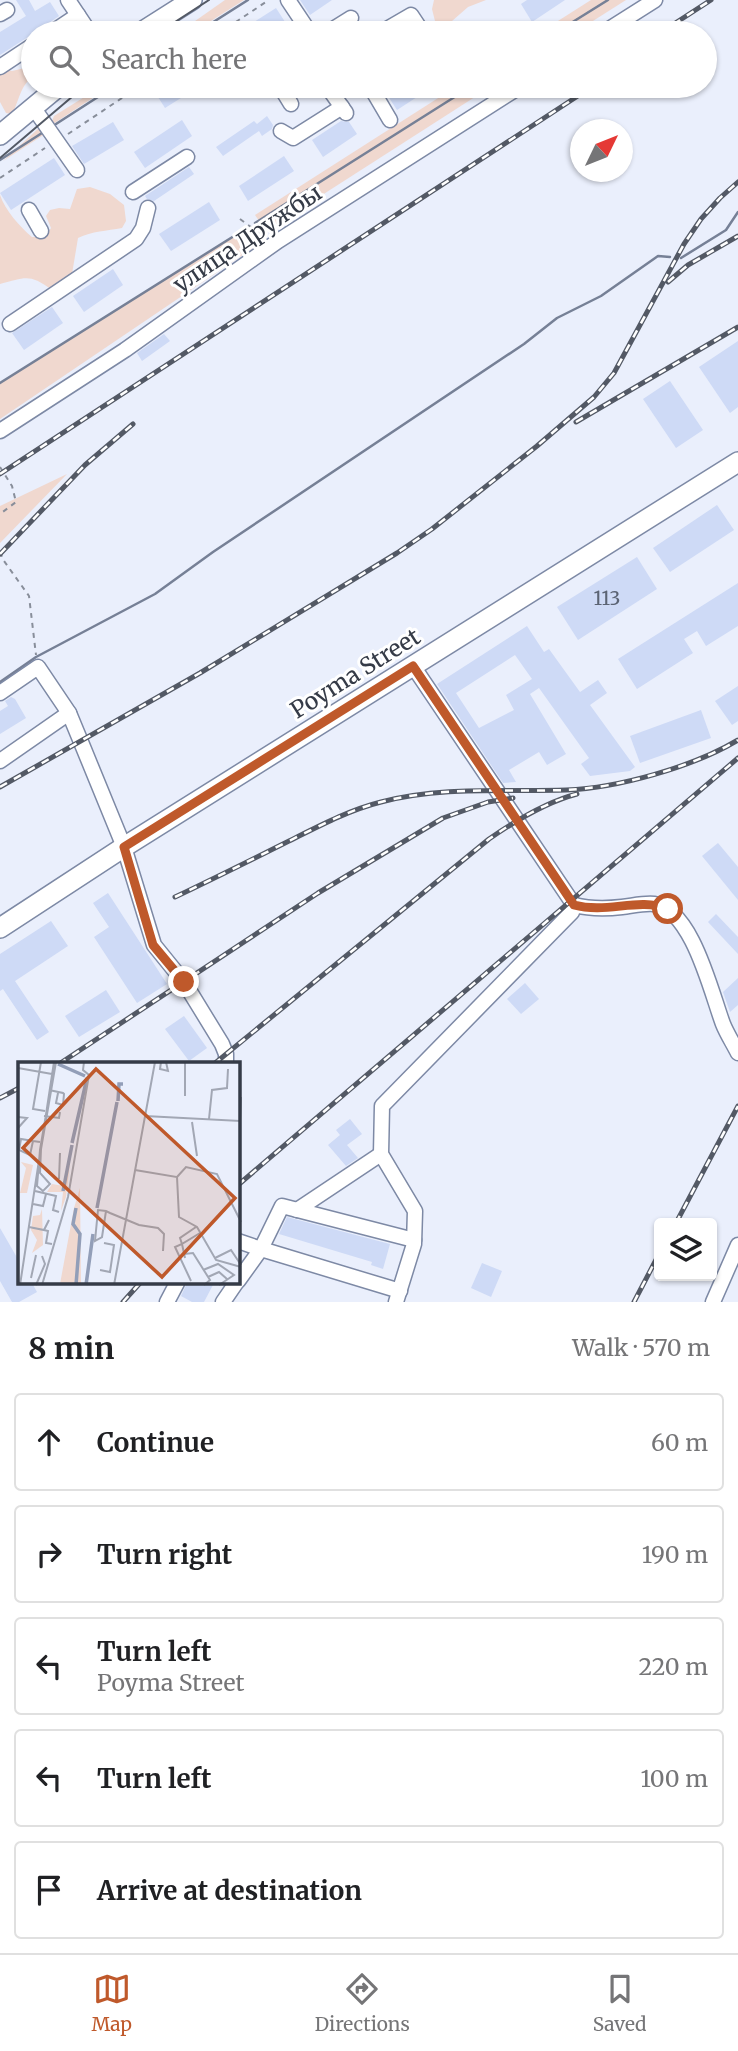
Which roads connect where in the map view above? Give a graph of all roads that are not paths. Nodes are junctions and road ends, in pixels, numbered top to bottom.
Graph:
1 (68, 0) edge
2 (192, 0) edge
3 (288, 0) edge
4 (655, 0) edge
5 (78, 15) junction
6 (351, 19) dead end
7 (69, 21) edge
8 (82, 21) edge
9 (159, 21) edge
10 (302, 21) edge
11 (348, 21) edge
12 (401, 21) edge
13 (415, 21) edge
14 (622, 21) edge
15 (21, 53) edge
16 (0, 67) edge
17 (44, 98) edge
18 (287, 98) edge
19 (336, 98) edge
20 (377, 98) edge
21 (502, 98) edge
22 (291, 104) dead end
23 (33, 107) junction
24 (390, 120) dead end
25 (281, 131) dead end
26 (0, 135) edge
27 (187, 157) dead end
28 (77, 170) dead end
29 (133, 192) dead end
30 (148, 208) dead end
31 (29, 210) dead end
32 (41, 231) dead end
33 (10, 324) dead end
34 (0, 432) edge
35 (736, 468) edge
36 (413, 666) junction
37 (0, 693) edge
38 (69, 713) junction
39 (0, 761) edge
40 (124, 847) junction
41 (574, 905) junction
42 (0, 928) edge
43 (738, 1053) edge
44 (226, 1062) edge
45 (381, 1154) junction
46 (297, 1210) junction
47 (414, 1240) junction
48 (240, 1242) edge
49 (738, 1245) edge
50 (261, 1249) junction
51 (240, 1278) edge
52 (176, 1284) edge
53 (236, 1284) edge
54 (398, 1296) edge
55 (167, 1302) edge
56 (223, 1302) edge
57 (713, 1302) edge

1 - 5 street
2 - 9 main road
3 - 10 street
4 - 14 street
5 - 7 street
5 - 8 street
6 - 11 street
12 - 13 street
15 - 16 street
17 - 23 main road
18 - 22 street
19 - 25 street
20 - 24 street
21 - 34 street, улица Дружбы
23 - 26 main road
23 - 28 street
27 - 29 street
30 - 33 street
31 - 32 street
35 - 36 main road, Poyma Street
36 - 40 main road, Poyma Street
36 - 41 street
37 - 38 street
38 - 39 street
38 - 40 street
40 - 42 main road, Poyma Street
40 - 44 street
41 - 43 street
41 - 45 street
45 - 46 street
45 - 47 street
46 - 47 street
46 - 50 street
47 - 54 street
48 - 50 street
49 - 57 street
50 - 51 street
50 - 54 street
52 - 55 street
53 - 56 street

